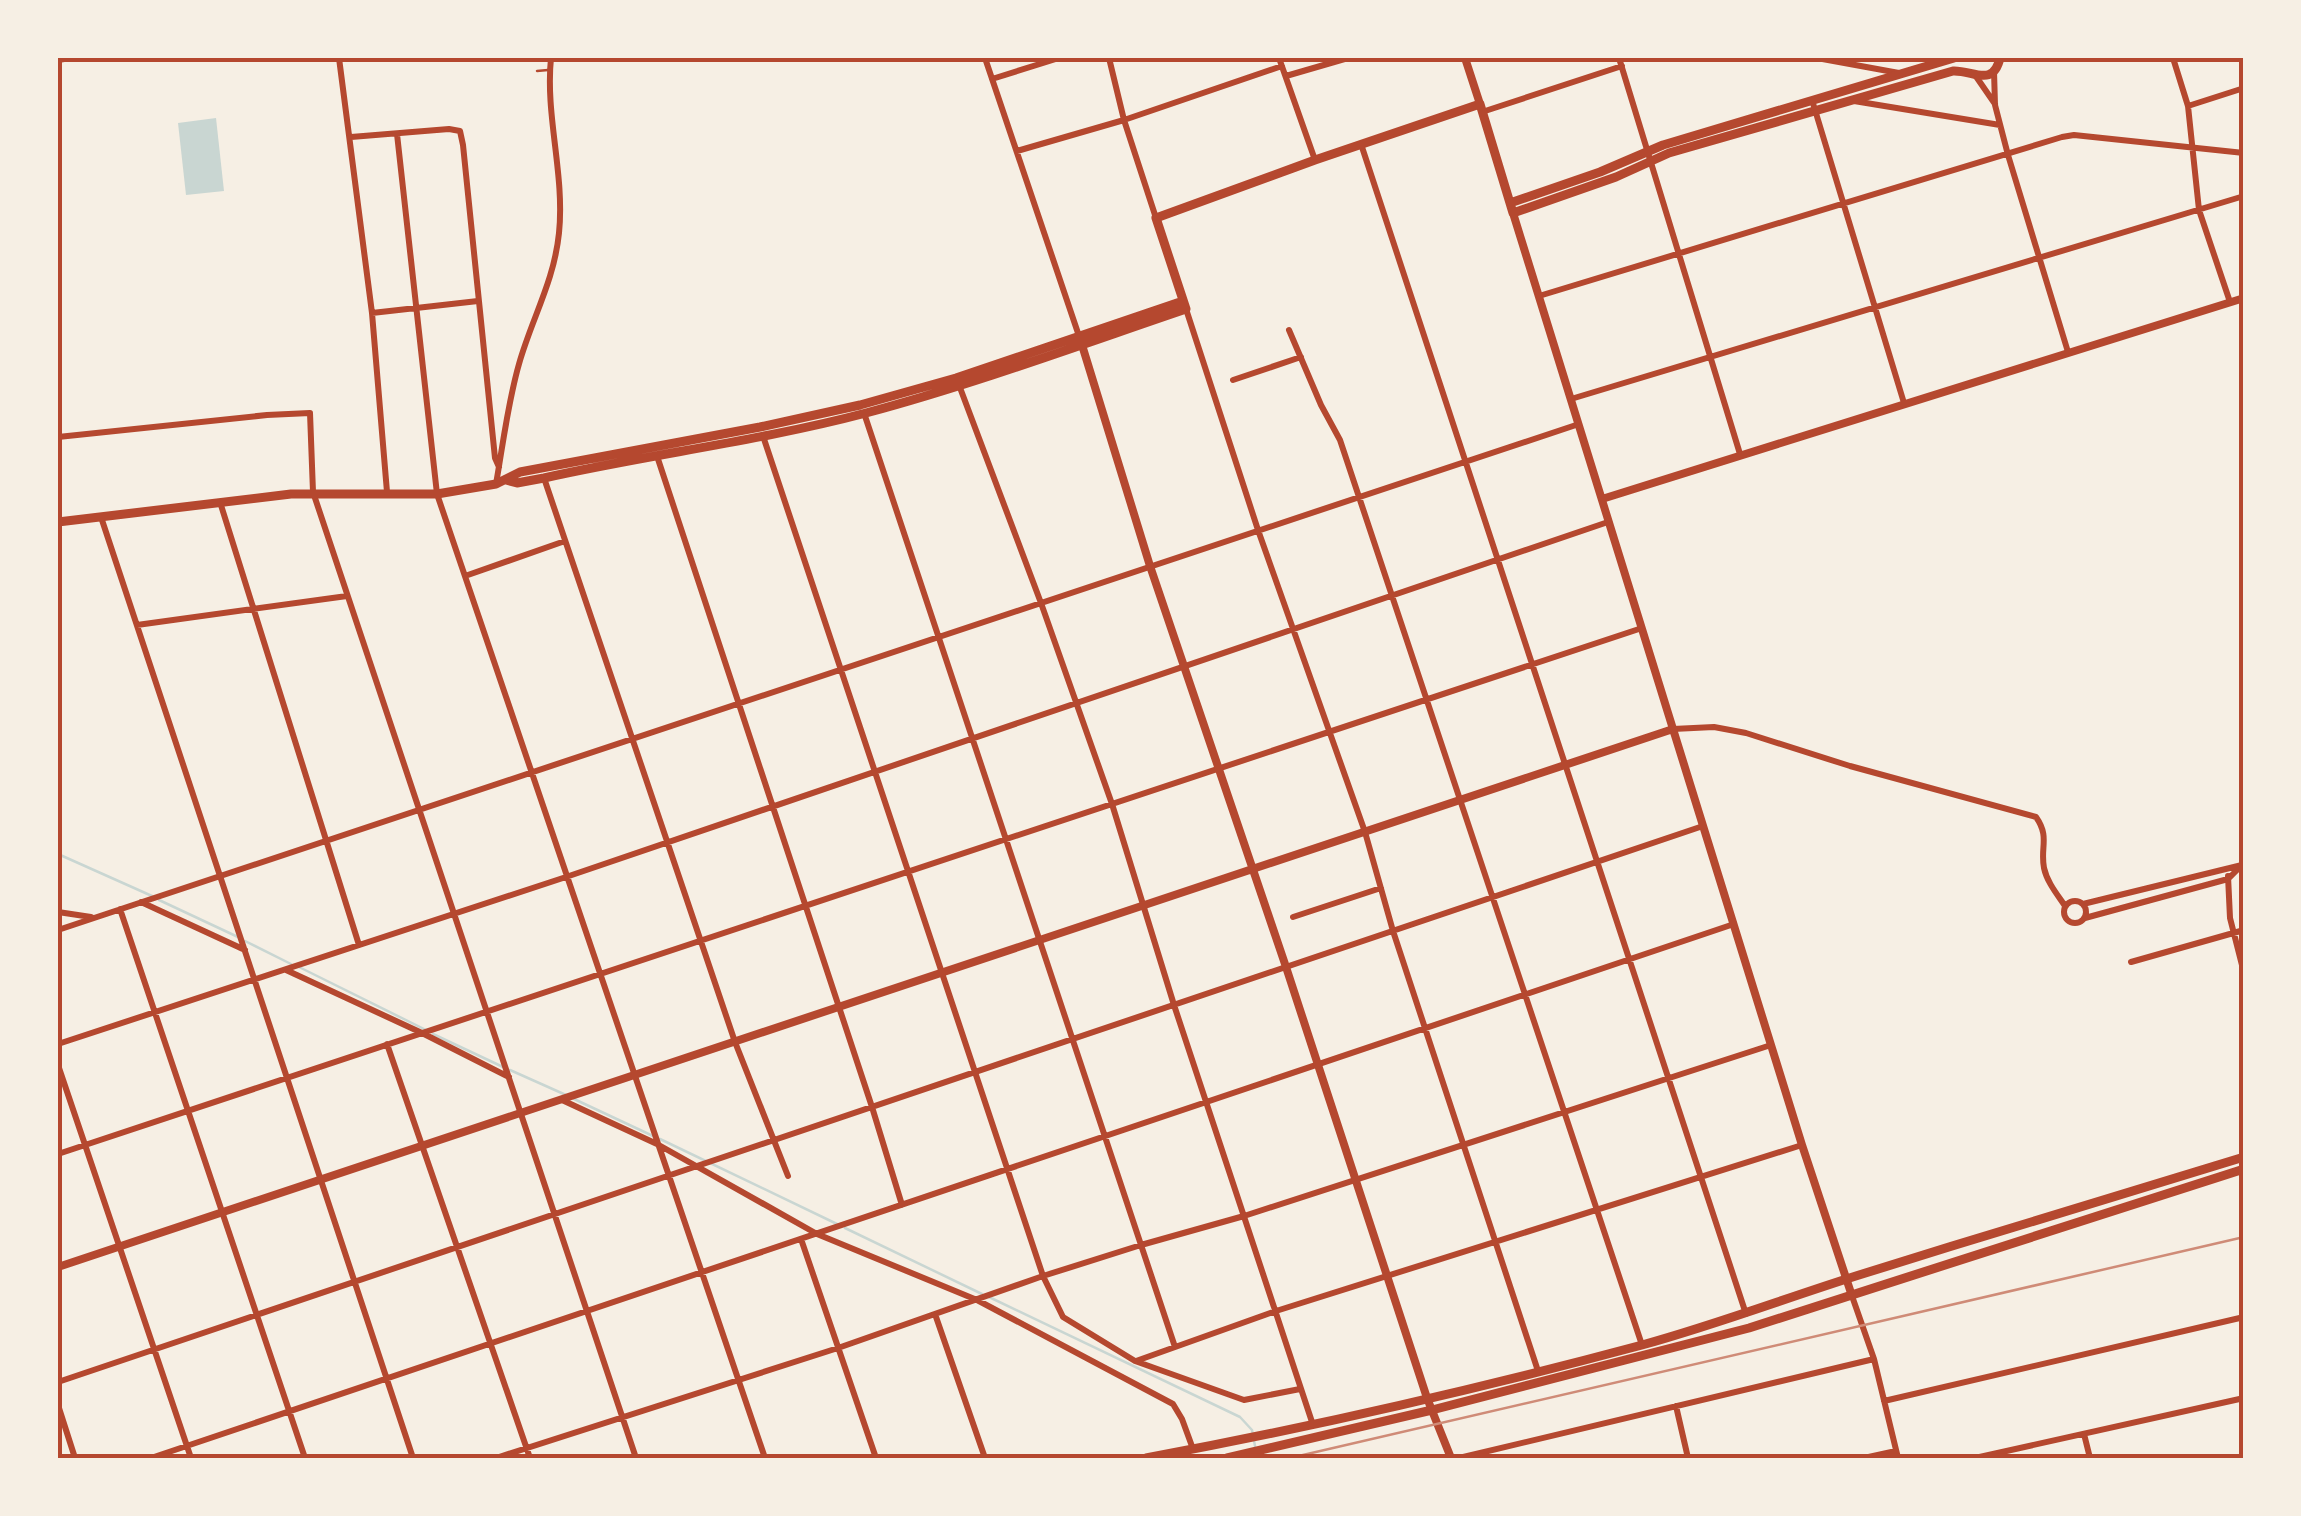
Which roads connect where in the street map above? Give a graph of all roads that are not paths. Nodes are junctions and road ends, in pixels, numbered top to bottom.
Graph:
1 (340, 58) edge
2 (551, 58) edge
3 (985, 58) edge
4 (1059, 58) edge
5 (1109, 58) edge
6 (1348, 58) edge
7 (1465, 58) edge
8 (1817, 58) edge
9 (1954, 58) edge
10 (1962, 58) edge
11 (2010, 58) edge
12 (2172, 58) edge
13 (1281, 62) edge
14 (1620, 62) edge
15 (1998, 64) edge
16 (550, 70) junction
17 (537, 71) dead end
18 (1971, 73) junction
19 (1902, 74) junction
20 (1286, 76) junction
21 (992, 79) junction
22 (2244, 88) edge
23 (1848, 100) junction
24 (1813, 105) junction
25 (1995, 105) junction
26 (2188, 106) junction
27 (1481, 108) junction
28 (1124, 120) junction
29 (2000, 125) junction
30 (397, 134) junction
31 (350, 138) junction
32 (1361, 144) junction
33 (2191, 147) junction
34 (1017, 152) junction
35 (2244, 153) edge
36 (2008, 155) junction
37 (1649, 156) junction
38 (1315, 160) junction
39 (2244, 196) edge
40 (1844, 205) junction
41 (1512, 208) junction
42 (2198, 210) junction
43 (1156, 218) junction
44 (1679, 254) junction
45 (2039, 258) junction
46 (1539, 296) junction
47 (2244, 298) edge
48 (478, 300) junction
49 (2230, 302) junction
50 (1184, 305) junction
51 (416, 306) junction
52 (1875, 307) junction
53 (372, 313) junction
54 (1289, 330) dead end
55 (1080, 340) junction
56 (2068, 352) junction
57 (1302, 357) junction
58 (1710, 357) junction
59 (1233, 380) dead end
60 (959, 385) junction
61 (1571, 399) junction
62 (1904, 403) junction
63 (864, 413) junction
64 (1579, 424) junction
65 (763, 436) junction
66 (58, 437) edge
67 (1740, 454) junction
68 (657, 456) junction
69 (1466, 462) junction
70 (499, 467) junction
71 (544, 478) junction
72 (501, 482) junction
73 (313, 492) junction
74 (387, 492) junction
75 (437, 494) junction
76 (1360, 497) junction
77 (1602, 499) junction
78 (220, 502) junction
79 (101, 516) junction
80 (58, 522) edge
81 (1608, 522) junction
82 (1258, 530) junction
83 (565, 542) junction
84 (1498, 559) junction
85 (1150, 566) junction
86 (464, 576) junction
87 (1392, 595) junction
88 (348, 596) junction
89 (1041, 602) junction
90 (254, 608) junction
91 (137, 625) junction
92 (1294, 628) junction
93 (1642, 628) junction
94 (939, 636) junction
95 (1532, 664) junction
96 (1183, 666) junction
97 (841, 669) junction
98 (1427, 699) junction
99 (1077, 702) junction
100 (738, 703) junction
101 (1673, 729) junction
102 (1329, 732) junction
103 (972, 737) junction
104 (632, 738) junction
105 (1565, 765) junction
106 (1218, 768) junction
107 (875, 770) junction
108 (531, 772) junction
109 (1461, 800) junction
110 (1112, 804) junction
111 (772, 806) junction
112 (419, 809) junction
113 (1704, 826) junction
114 (1365, 832) junction
115 (1006, 839) junction
116 (326, 840) junction
117 (667, 842) junction
118 (1597, 862) junction
119 (2243, 864) edge
120 (2227, 868) junction
121 (1252, 869) junction
122 (908, 871) junction
123 (220, 875) junction
124 (566, 877) junction
125 (2228, 879) junction
126 (1380, 888) junction
127 (1493, 898) junction
128 (140, 901) junction
129 (2083, 904) junction
130 (1145, 905) junction
131 (804, 906) junction
132 (2065, 906) junction
133 (120, 908) junction
134 (58, 912) edge
135 (454, 914) junction
136 (94, 918) junction
137 (1292, 918) dead end
138 (2085, 918) junction
139 (1734, 924) junction
140 (58, 930) edge
141 (2244, 930) edge
142 (1393, 931) junction
143 (2232, 934) junction
144 (700, 940) junction
145 (1040, 940) junction
146 (359, 945) junction
147 (245, 947) junction
148 (2240, 950) edge
149 (1629, 960) junction
150 (2131, 962) dead end
151 (1286, 967) junction
152 (284, 969) junction
153 (942, 972) junction
154 (2244, 973) edge
155 (601, 974) junction
156 (254, 979) junction
157 (1525, 994) junction
158 (1174, 1005) junction
159 (838, 1007) junction
160 (154, 1012) junction
161 (486, 1012) junction
162 (1424, 1029) junction
163 (422, 1033) junction
164 (1072, 1039) junction
165 (735, 1042) junction
166 (58, 1044) edge
167 (388, 1044) junction
168 (1771, 1045) junction
169 (1318, 1064) junction
170 (58, 1066) edge
171 (975, 1072) junction
172 (634, 1076) junction
173 (508, 1077) junction
174 (287, 1078) junction
175 (1668, 1078) junction
176 (561, 1100) junction
177 (1206, 1102) junction
178 (872, 1107) junction
179 (188, 1111) junction
180 (1564, 1112) junction
181 (521, 1113) junction
182 (1105, 1136) junction
183 (774, 1140) junction
184 (657, 1144) junction
185 (86, 1145) junction
186 (1463, 1145) junction
187 (1802, 1145) junction
188 (422, 1147) junction
189 (58, 1154) edge
190 (2244, 1157) edge
191 (698, 1166) junction
192 (1008, 1169) junction
193 (2244, 1170) edge
194 (668, 1176) junction
195 (788, 1176) dead end
196 (1700, 1177) junction
197 (321, 1180) junction
198 (1356, 1180) junction
199 (902, 1205) junction
200 (1597, 1209) junction
201 (222, 1213) junction
202 (554, 1214) junction
203 (1244, 1216) junction
204 (817, 1234) junction
205 (801, 1239) junction
206 (1496, 1241) junction
207 (1141, 1244) junction
208 (118, 1246) junction
209 (457, 1247) junction
210 (58, 1267) edge
211 (702, 1272) junction
212 (1043, 1276) junction
213 (1386, 1277) junction
214 (1846, 1279) junction
215 (355, 1282) junction
216 (1852, 1296) junction
217 (977, 1300) junction
218 (587, 1311) junction
219 (1276, 1311) junction
220 (256, 1314) junction
221 (935, 1314) junction
222 (1746, 1315) junction
223 (2244, 1317) edge
224 (490, 1344) junction
225 (1642, 1345) junction
226 (1175, 1347) junction
227 (838, 1348) junction
228 (154, 1349) junction
229 (1874, 1359) junction
230 (1135, 1361) junction
231 (1538, 1370) junction
232 (387, 1379) junction
233 (740, 1380) junction
234 (58, 1382) edge
235 (1300, 1389) junction
236 (1427, 1398) junction
237 (2244, 1398) edge
238 (1884, 1401) junction
239 (58, 1405) edge
240 (1676, 1406) junction
241 (1432, 1410) junction
242 (289, 1412) junction
243 (622, 1418) junction
244 (1313, 1425) junction
245 (2084, 1434) junction
246 (187, 1446) junction
247 (526, 1449) junction
248 (1193, 1449) junction
249 (1248, 1455) edge
250 (1897, 1455) edge
251 (75, 1458) edge
252 (151, 1458) edge
253 (191, 1458) edge
254 (305, 1458) edge
255 (414, 1458) edge
256 (496, 1458) edge
257 (530, 1458) edge
258 (636, 1458) edge
259 (765, 1458) edge
260 (876, 1458) edge
261 (985, 1458) edge
262 (1146, 1458) edge
263 (1227, 1458) edge
264 (1451, 1458) edge
265 (1459, 1458) edge
266 (1688, 1458) edge
267 (1864, 1458) edge
268 (1975, 1458) edge
269 (2090, 1458) edge

1 - 31 street
2 - 16 street
3 - 21 street
4 - 21 street
5 - 28 street
6 - 20 street
7 - 27 street
8 - 19 street
9 - 19 main road
10 - 18 main road
11 - 15 main road
12 - 26 street
13 - 20 street
13 - 28 street
14 - 27 street
14 - 37 street
15 - 18 main road
15 - 25 street
16 - 17 lane
16 - 70 street
18 - 23 main road
18 - 25 street
19 - 24 main road
20 - 38 street
21 - 34 street
22 - 26 street
23 - 24 main road
23 - 29 street
24 - 37 main road
24 - 40 street
25 - 29 street
26 - 33 street
27 - 32 main road
27 - 41 main road
28 - 34 street
28 - 43 street
29 - 36 street
30 - 31 street
30 - 48 street
30 - 51 street
31 - 53 street
32 - 38 main road
32 - 69 street
33 - 35 street
33 - 36 street
33 - 42 street
34 - 55 street
36 - 40 street
36 - 45 street
37 - 41 main road
37 - 44 street
38 - 43 main road
39 - 42 street
40 - 44 street
40 - 52 street
41 - 46 street
42 - 45 street
42 - 49 street
43 - 50 main road
44 - 46 street
44 - 58 street
45 - 52 street
45 - 56 street
46 - 61 street
47 - 49 street
48 - 51 street
48 - 70 street
49 - 56 street
50 - 55 main road
50 - 82 street
51 - 53 street
51 - 75 street
52 - 58 street
52 - 62 street
53 - 74 street
54 - 57 street
55 - 60 main road
55 - 72 main road
55 - 85 street
56 - 62 street
57 - 59 street
57 - 76 street
58 - 61 street
58 - 67 street
60 - 63 main road
60 - 89 street
61 - 64 street
62 - 67 street
63 - 65 main road
63 - 94 street
64 - 69 street
64 - 77 street
65 - 68 main road
65 - 97 street
66 - 73 street
67 - 77 street
68 - 71 main road
68 - 100 street
69 - 76 street
69 - 84 street
70 - 72 street
71 - 72 main road
71 - 83 street
72 - 75 main road
73 - 74 main road
73 - 78 main road
73 - 88 street
74 - 75 main road
75 - 86 street
76 - 82 street
76 - 87 street
77 - 81 street
78 - 79 main road
78 - 90 street
79 - 80 main road
79 - 91 street
81 - 84 street
81 - 93 street
82 - 85 street
82 - 92 street
83 - 86 street
83 - 104 street
84 - 87 street
84 - 95 street
85 - 89 street
85 - 96 street
86 - 108 street
87 - 92 street
87 - 98 street
88 - 90 street
88 - 112 street
89 - 94 street
89 - 99 street
90 - 91 street
90 - 116 street
91 - 123 street
92 - 96 street
92 - 102 street
93 - 95 street
93 - 101 street
94 - 97 street
94 - 103 street
95 - 98 street
95 - 105 street
96 - 99 street
96 - 106 street
97 - 100 street
97 - 107 street
98 - 102 street
98 - 109 street
99 - 103 street
99 - 110 street
100 - 104 street
100 - 111 street
101 - 105 street
101 - 113 street
101 - 132 street
102 - 106 street
102 - 114 street
103 - 107 street
103 - 115 street
104 - 108 street
104 - 117 street
105 - 109 street
105 - 118 street
106 - 110 street
106 - 121 street
107 - 111 street
107 - 122 street
108 - 112 street
108 - 124 street
109 - 114 street
109 - 127 street
110 - 115 street
110 - 130 street
111 - 117 street
111 - 131 street
112 - 116 street
112 - 135 street
113 - 118 street
113 - 139 street
114 - 121 street
114 - 126 street
115 - 122 street
115 - 145 street
116 - 123 street
116 - 146 street
117 - 124 street
117 - 144 street
118 - 127 street
118 - 149 street
119 - 120 street
119 - 125 street
120 - 125 street
120 - 129 street
121 - 130 street
121 - 151 street
122 - 131 street
122 - 153 street
123 - 128 street
123 - 147 street
124 - 135 street
124 - 155 street
125 - 138 street
125 - 143 street
126 - 137 street
126 - 142 street
127 - 142 street
127 - 157 street
128 - 133 street
128 - 147 street
129 - 132 street
129 - 138 street
130 - 145 street
130 - 158 street
131 - 144 street
131 - 159 street
132 - 138 street
133 - 136 street
133 - 160 street
134 - 136 street
135 - 146 street
135 - 161 street
136 - 140 street
139 - 149 street
139 - 168 street
141 - 143 street
142 - 151 street
142 - 162 street
143 - 148 street
143 - 150 street
144 - 155 street
144 - 165 street
145 - 153 street
145 - 164 street
146 - 152 street
147 - 156 street
148 - 154 street
149 - 157 street
149 - 175 street
151 - 158 street
151 - 169 street
152 - 156 street
152 - 163 street
153 - 159 street
153 - 171 street
155 - 161 street
155 - 172 street
156 - 160 street
156 - 174 street
157 - 162 street
157 - 180 street
158 - 164 street
158 - 177 street
159 - 165 street
159 - 178 street
160 - 166 street
160 - 179 street
161 - 163 street
161 - 173 street
162 - 169 street
162 - 186 street
163 - 167 street
163 - 173 street
164 - 171 street
164 - 182 street
165 - 172 street
165 - 183 street
167 - 174 street
167 - 188 street
168 - 175 street
168 - 187 street
169 - 177 street
169 - 198 street
170 - 185 street
171 - 178 street
171 - 192 street
172 - 176 street
172 - 184 street
173 - 181 street
174 - 179 street
174 - 197 street
175 - 180 street
175 - 196 street
176 - 181 street
176 - 184 street
177 - 182 street
177 - 203 street
178 - 183 street
178 - 199 street
179 - 185 street
179 - 201 street
180 - 186 street
180 - 200 street
181 - 188 street
181 - 202 street
182 - 192 street
182 - 207 street
183 - 191 street
183 - 195 street
184 - 191 street
184 - 194 street
185 - 189 street
185 - 208 street
186 - 198 street
186 - 206 street
187 - 196 street
187 - 214 street
188 - 197 street
188 - 209 street
190 - 214 main road
191 - 194 street
191 - 204 street
192 - 199 street
192 - 212 street
193 - 216 main road
194 - 202 street
194 - 211 street
196 - 200 street
196 - 222 street
197 - 201 street
197 - 215 street
198 - 203 street
198 - 213 street
199 - 204 street
200 - 206 street
200 - 225 street
201 - 208 street
201 - 220 street
202 - 209 street
202 - 218 street
203 - 207 street
203 - 219 street
204 - 205 street
204 - 217 street
205 - 211 street
205 - 227 street
206 - 213 street
206 - 231 street
207 - 212 street
207 - 226 street
208 - 210 street
208 - 228 street
209 - 215 street
209 - 224 street
211 - 218 street
211 - 233 street
212 - 217 street
212 - 230 street
213 - 219 street
213 - 236 street
214 - 216 street
214 - 222 main road
215 - 220 street
215 - 232 street
216 - 229 street
216 - 241 main road
217 - 221 street
217 - 248 street
218 - 224 street
218 - 243 street
219 - 226 street
219 - 235 street
220 - 228 street
220 - 242 street
221 - 227 street
221 - 261 street
222 - 225 main road
223 - 238 street
224 - 232 street
224 - 247 street
225 - 231 main road
226 - 230 street
227 - 233 street
227 - 260 street
228 - 234 street
228 - 246 street
229 - 238 street
229 - 240 street
230 - 235 street
231 - 236 main road
232 - 242 street
232 - 255 street
233 - 243 street
233 - 259 street
235 - 244 street
236 - 241 street
236 - 244 main road
237 - 245 street
238 - 250 street
239 - 251 street
240 - 265 street
240 - 266 street
241 - 249 main road
241 - 264 street
242 - 246 street
242 - 254 street
243 - 247 street
243 - 258 street
244 - 248 main road
245 - 268 street
245 - 269 street
246 - 252 street
246 - 253 street
247 - 256 street
247 - 257 street
248 - 262 main road
249 - 263 main road
250 - 267 street

